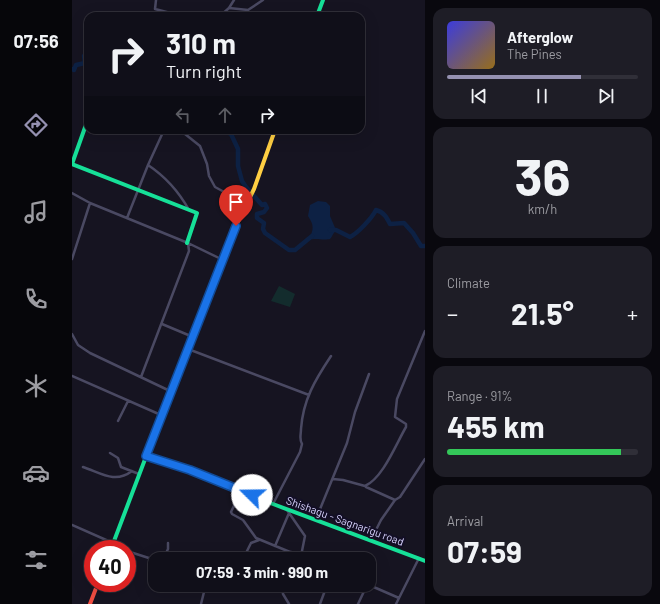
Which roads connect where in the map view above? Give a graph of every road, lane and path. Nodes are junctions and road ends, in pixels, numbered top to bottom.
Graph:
1 (156, 0) edge
2 (234, 0) edge
3 (262, 0) edge
4 (323, 0) edge
5 (229, 8) junction
6 (167, 12) edge
7 (224, 12) edge
8 (318, 12) edge
9 (84, 131) edge
10 (162, 134) edge
11 (185, 134) edge
12 (274, 134) edge
13 (72, 163) edge
14 (148, 165) junction
15 (138, 190) junction
16 (72, 193) edge
17 (250, 198) junction
18 (90, 203) junction
19 (190, 210) junction
20 (127, 218) junction
21 (188, 243) junction
22 (194, 246) junction
23 (189, 251) junction
24 (72, 259) edge
25 (222, 260) junction
26 (162, 324) junction
27 (425, 331) edge
28 (72, 334) edge
29 (193, 337) junction
30 (188, 349) junction
31 (331, 356) dead end
32 (369, 374) dead end
33 (72, 376) edge
34 (141, 377) junction
35 (170, 391) junction
36 (309, 395) junction
37 (128, 401) junction
38 (162, 415) junction
39 (118, 421) dead end
40 (110, 453) dead end
41 (146, 456) junction
42 (425, 459) edge
43 (83, 467) dead end
44 (132, 471) junction
45 (139, 474) junction
46 (333, 479) junction
47 (365, 486) junction
48 (241, 491) junction
49 (395, 500) junction
50 (273, 504) junction
51 (286, 508) junction
52 (289, 513) junction
53 (316, 519) junction
54 (72, 525) edge
55 (101, 540) edge
56 (114, 540) edge
57 (259, 540) junction
58 (371, 540) junction
59 (168, 543) dead end
60 (274, 546) junction
61 (166, 552) edge
62 (246, 552) edge
63 (291, 552) edge
64 (302, 552) edge
65 (136, 554) edge
66 (148, 558) edge
67 (419, 558) junction
68 (425, 560) edge
69 (376, 588) edge
70 (95, 592) edge
71 (204, 592) edge
72 (283, 592) edge
73 (324, 592) edge
74 (364, 592) edge
75 (399, 598) junction
76 (90, 604) edge
77 (201, 604) edge
78 (289, 604) edge
79 (320, 604) edge
80 (358, 604) edge
81 (396, 604) edge

1 - 6 street
2 - 5 street
3 - 5 street
4 - 8 street
5 - 7 street
9 - 13 street
10 - 14 street
11 - 17 street
12 - 17 street
13 - 15 street
14 - 15 street
14 - 19 street
15 - 19 street
15 - 20 street
16 - 18 street
17 - 25 street
18 - 20 street
18 - 24 street
19 - 21 street
20 - 21 street
21 - 22 street
21 - 23 street
22 - 23 street
22 - 25 street
23 - 26 street
25 - 29 street
26 - 29 street
26 - 34 street
27 - 47 street
28 - 34 street
29 - 30 street
30 - 35 street
30 - 36 street
31 - 36 street
32 - 46 street
33 - 37 street
34 - 35 street
35 - 38 street
36 - 50 street
37 - 38 street
37 - 39 street
38 - 41 street
40 - 44 street
41 - 45 street
41 - 48 street, Shishagu - Sagnarigu road
42 - 49 street
43 - 44 street
44 - 45 street
45 - 56 street
46 - 47 street
46 - 53 street
47 - 49 street
48 - 50 street, Shishagu - Sagnarigu road
48 - 57 street
49 - 58 street
50 - 51 street, Shishagu - Sagnarigu road
51 - 52 street
51 - 53 street, Shishagu - Sagnarigu road
52 - 60 street
52 - 64 street
53 - 58 street, Shishagu - Sagnarigu road
54 - 55 street
57 - 60 street
57 - 62 street
58 - 67 street, Shishagu - Sagnarigu road
59 - 61 street
60 - 63 street
65 - 66 street
67 - 68 street, Shishagu - Sagnarigu road
67 - 75 street
69 - 75 street
70 - 76 street
71 - 77 street
72 - 78 street
73 - 79 street
74 - 80 street
75 - 81 street

